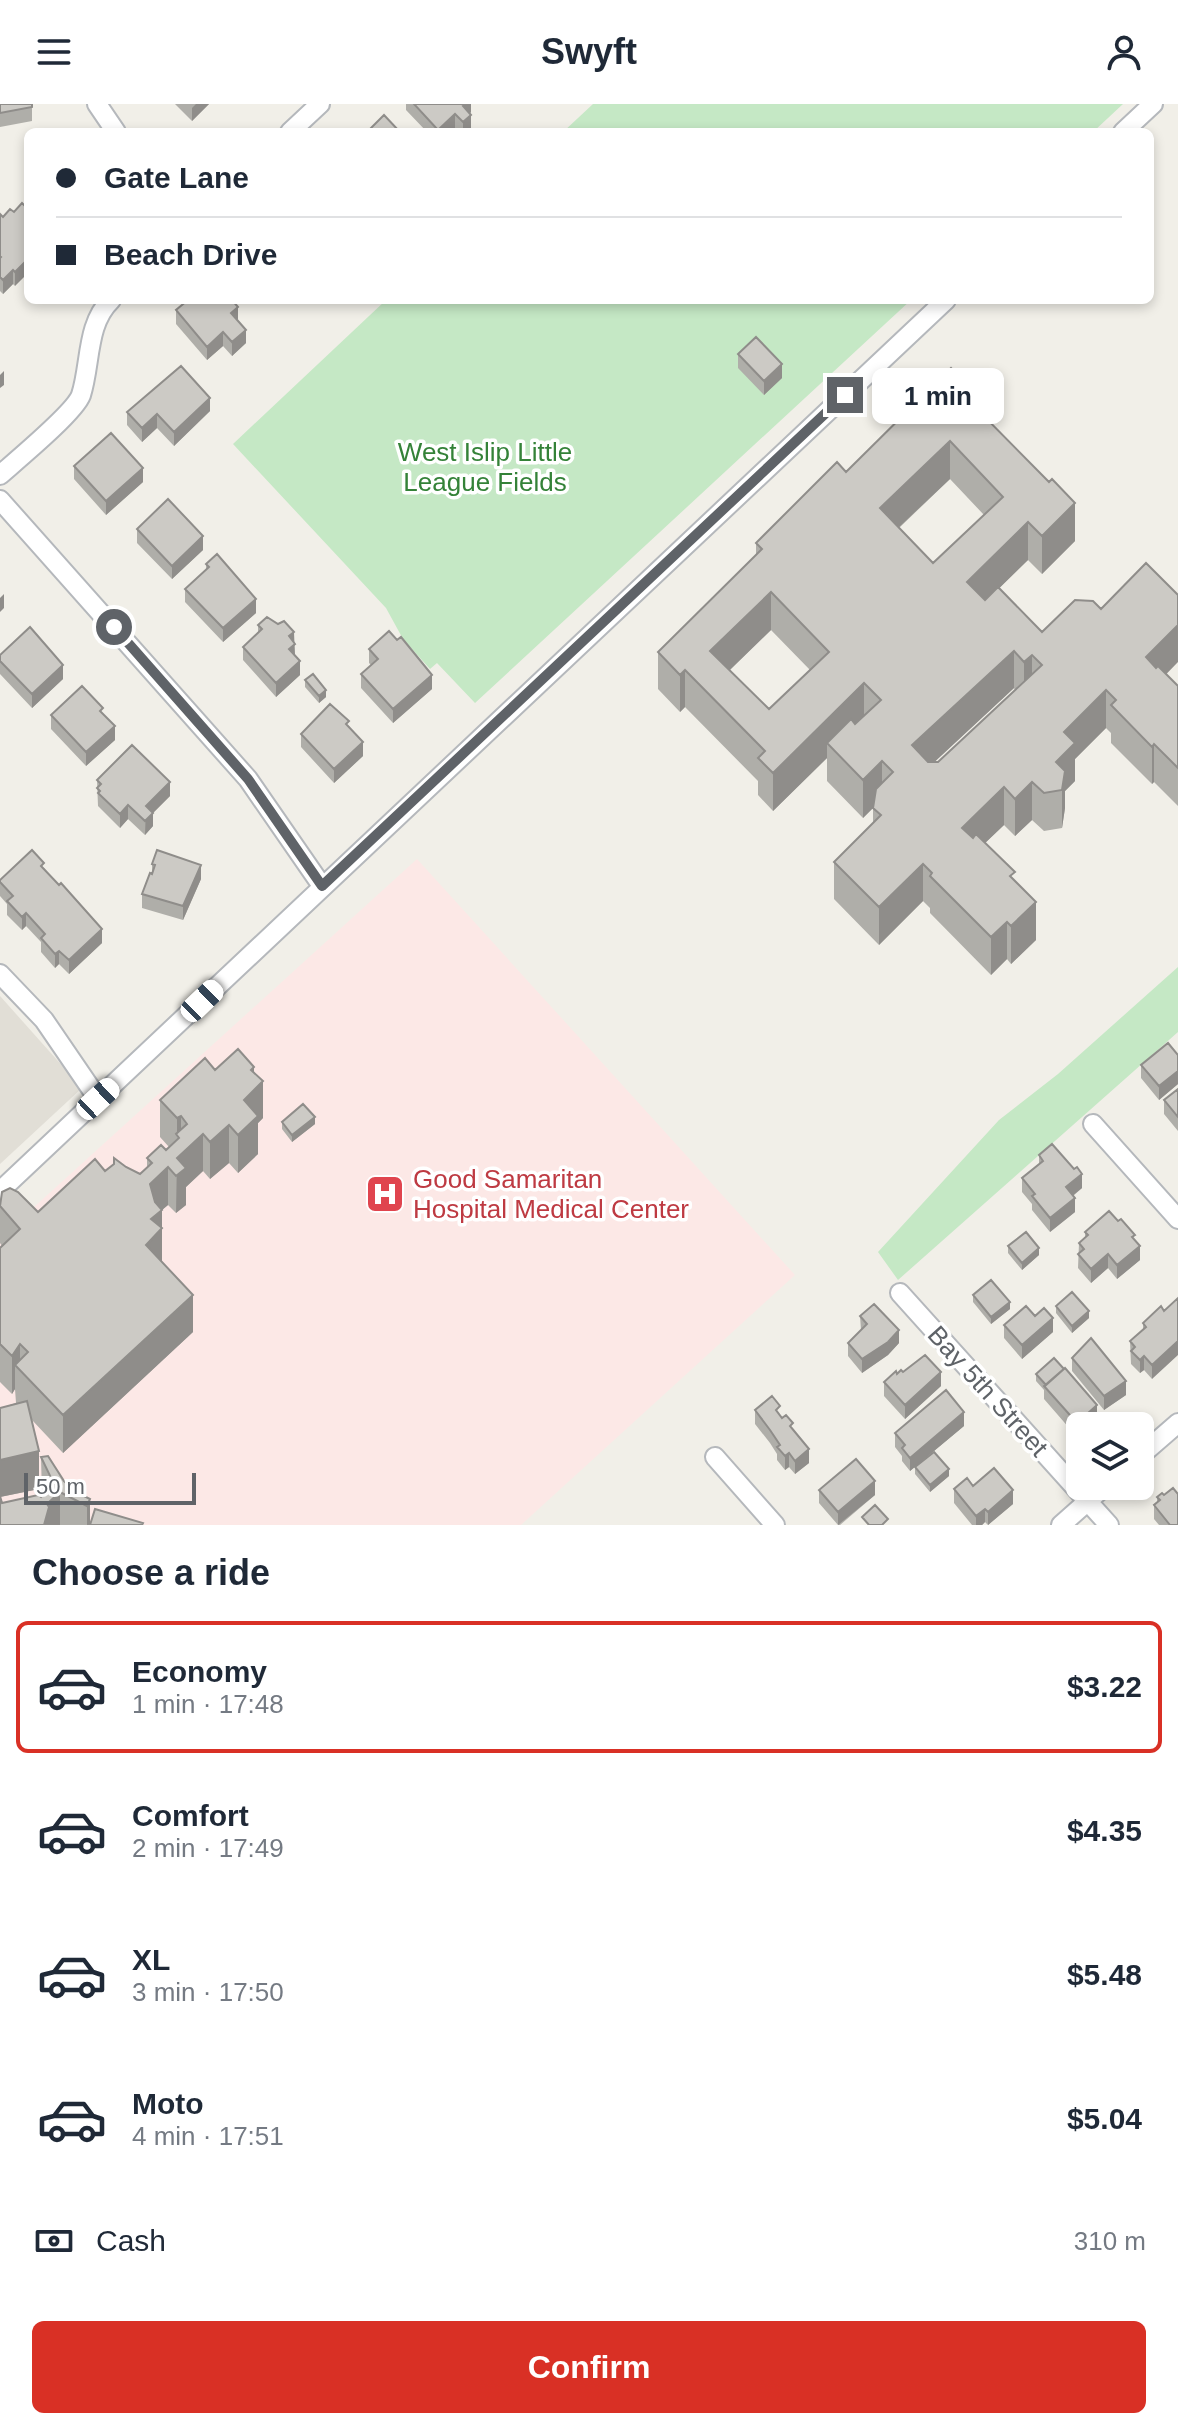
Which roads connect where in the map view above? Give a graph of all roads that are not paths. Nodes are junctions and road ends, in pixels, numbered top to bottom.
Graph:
1 (97, 104) edge
2 (320, 104) edge
3 (1140, 104) edge
4 (1153, 104) edge
5 (113, 128) edge
6 (294, 128) edge
7 (1123, 128) edge
8 (1125, 128) edge
9 (107, 304) edge
10 (942, 304) edge
11 (0, 475) edge
12 (0, 500) edge
13 (322, 886) junction
14 (0, 974) edge
15 (98, 1099) junction
16 (1093, 1124) dead end
17 (0, 1191) edge
18 (1178, 1219) edge
19 (900, 1293) dead end
20 (1178, 1423) edge
21 (1154, 1444) edge
22 (715, 1457) dead end
23 (1088, 1501) junction
24 (775, 1525) edge
25 (1061, 1525) edge
26 (1109, 1525) edge

1 - 5 street
2 - 6 street
3 - 7 street
4 - 8 street
9 - 11 street
10 - 13 street
12 - 13 street
13 - 15 street
14 - 15 street
15 - 17 street
16 - 18 street
19 - 23 street, Bay 5th Street
20 - 21 street
22 - 24 street
23 - 25 street
23 - 26 street, Bay 5th Street

